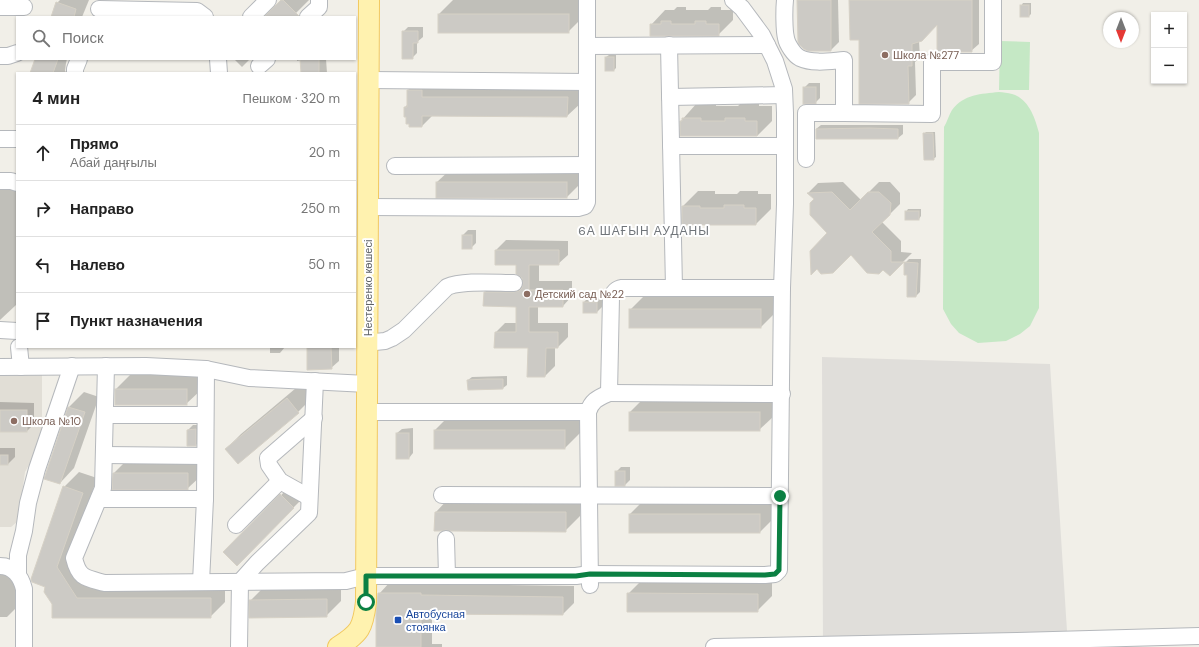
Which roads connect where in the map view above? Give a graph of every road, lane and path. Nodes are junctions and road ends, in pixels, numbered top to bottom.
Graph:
1 (268, 0) edge
2 (319, 0) edge
3 (370, 0) edge
4 (588, 0) edge
5 (733, 0) edge
6 (785, 0) edge
7 (994, 0) edge
8 (0, 8) edge
9 (24, 8) edge
10 (98, 9) edge
11 (204, 16) edge
12 (252, 16) edge
13 (309, 16) edge
14 (669, 45) junction
15 (767, 45) junction
16 (587, 46) junction
17 (16, 53) edge
18 (0, 56) edge
19 (79, 60) edge
20 (218, 60) edge
21 (75, 72) edge
22 (219, 72) edge
23 (369, 80) junction
24 (587, 82) junction
25 (784, 95) junction
26 (670, 96) junction
27 (844, 113) junction
28 (362, 136) edge
29 (0, 139) edge
30 (16, 139) edge
31 (671, 146) junction
32 (785, 146) junction
33 (806, 159) dead end
34 (587, 165) junction
35 (394, 166) dead end
36 (0, 181) edge
37 (16, 183) edge
38 (368, 207) junction
39 (514, 283) dead end
40 (674, 288) junction
41 (782, 288) junction
42 (0, 330) edge
43 (16, 331) edge
44 (367, 341) junction
45 (19, 348) edge
46 (72, 366) junction
47 (106, 366) junction
48 (0, 367) edge
49 (21, 367) junction
50 (206, 369) junction
51 (315, 381) junction
52 (367, 384) junction
53 (609, 393) junction
54 (782, 394) junction
55 (367, 412) junction
56 (588, 412) junction
57 (105, 415) junction
58 (205, 415) junction
59 (314, 418) junction
60 (104, 455) junction
61 (205, 456) junction
62 (280, 481) junction
63 (442, 495) dead end
64 (589, 496) junction
65 (780, 496) junction
66 (99, 498) junction
67 (205, 499) junction
68 (309, 499) junction
69 (236, 525) dead end
70 (446, 539) dead end
71 (0, 566) edge
72 (18, 574) junction
73 (366, 576) junction
74 (447, 576) junction
75 (590, 579) junction
76 (201, 582) junction
77 (240, 582) junction
78 (1199, 636) edge
79 (24, 647) edge
80 (239, 647) edge
81 (338, 647) edge
82 (714, 647) edge

1 - 12 street
2 - 13 street
3 - 23 main road, Нестеренко көшесі
4 - 16 street
5 - 15 street
6 - 27 street
7 - 27 street
8 - 9 street
10 - 11 street
14 - 15 street
14 - 16 street
14 - 26 street
15 - 25 street
16 - 24 street
17 - 18 street
19 - 21 street
20 - 22 street
23 - 24 street
23 - 28 main road, Нестеренко көшесі
24 - 34 street
25 - 26 street
25 - 32 street
26 - 31 street
27 - 33 street
28 - 38 main road, Нестеренко көшесі
29 - 30 street
31 - 32 street
31 - 40 street
32 - 41 street
34 - 35 street
34 - 38 street
36 - 37 street
38 - 44 main road, Нестеренко көшесі
39 - 44 street
40 - 41 street
40 - 53 street
41 - 54 street
42 - 43 street
44 - 52 main road, Нестеренко көшесі
45 - 49 street
46 - 47 street
46 - 49 street
46 - 72 street
47 - 50 street
47 - 57 street
48 - 49 street
50 - 51 street
50 - 58 street
51 - 52 street
51 - 59 street
52 - 55 main road, Нестеренко көшесі
53 - 54 street
53 - 56 street
54 - 65 street
55 - 56 street
55 - 73 main road, Нестеренко көшесі
56 - 64 street
57 - 58 street
57 - 60 street
58 - 61 street
59 - 62 street
59 - 68 street
60 - 61 street
60 - 66 street
61 - 67 street
62 - 68 street
62 - 69 street
63 - 64 street
64 - 65 street
64 - 75 street
65 - 75 street
66 - 67 street
66 - 76 street
67 - 76 street
68 - 77 street
70 - 74 street
71 - 72 street
72 - 79 street
73 - 74 street
73 - 77 street
73 - 81 main road, Нестеренко көшесі
74 - 75 street
76 - 77 street
77 - 80 street
78 - 82 street

